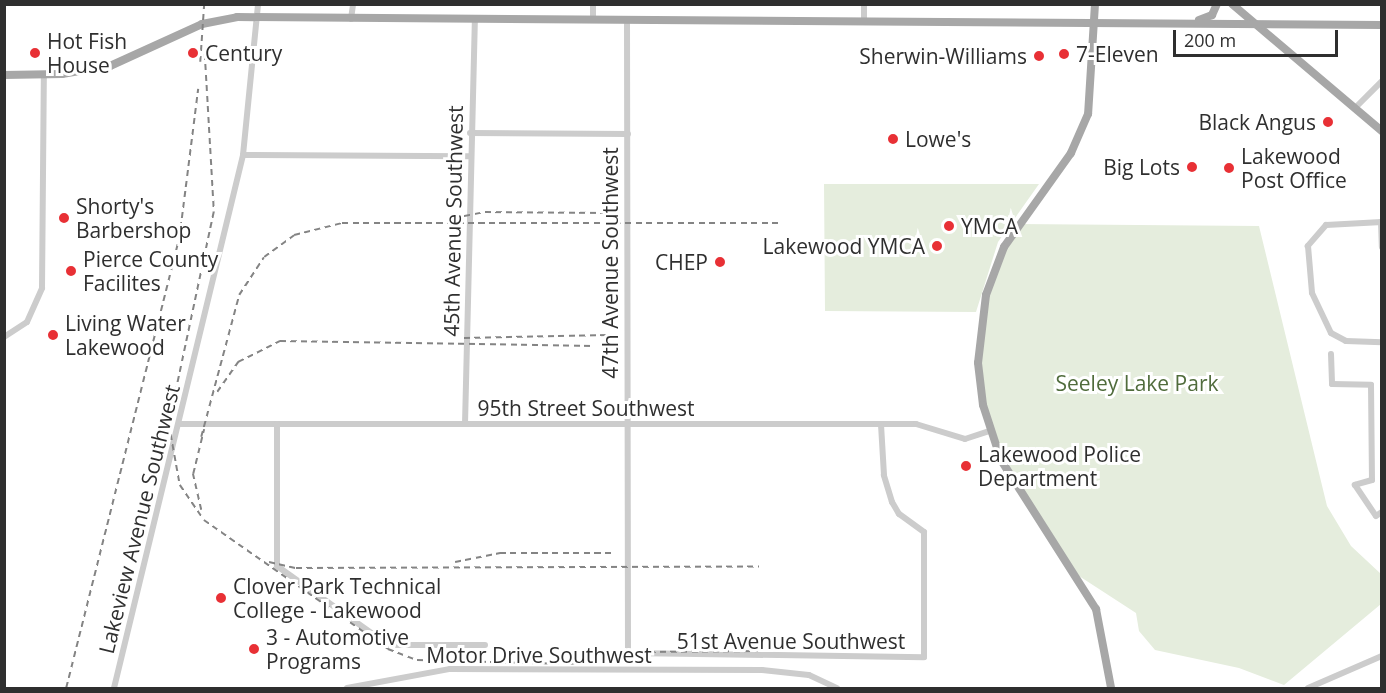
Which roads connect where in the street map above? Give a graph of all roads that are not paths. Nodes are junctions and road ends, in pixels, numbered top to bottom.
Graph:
1 (258, 4) edge
2 (353, 4) edge
3 (593, 4) edge
4 (864, 4) edge
5 (1095, 4) edge
6 (1217, 4) edge
7 (1232, 4) edge
8 (257, 17) junction
9 (351, 19) junction
10 (475, 19) junction
11 (593, 20) junction
12 (627, 20) junction
13 (864, 21) junction
14 (1095, 23) junction
15 (1190, 23) junction
16 (1253, 23) junction
17 (1382, 25) edge
18 (4, 75) edge
19 (44, 75) junction
20 (1382, 81) edge
21 (1355, 108) junction
22 (1382, 131) edge
23 (470, 133) junction
24 (628, 134) junction
25 (243, 155) junction
26 (469, 156) junction
27 (1381, 222) edge
28 (1382, 247) edge
29 (4, 337) edge
30 (1382, 342) edge
31 (1331, 354) dead end
32 (179, 424) junction
33 (277, 424) junction
34 (465, 424) junction
35 (626, 424) junction
36 (881, 424) junction
37 (1371, 425) junction
38 (1382, 425) edge
39 (990, 431) junction
40 (1379, 514) edge
41 (484, 645) dead end
42 (626, 650) joint
43 (1382, 656) edge
44 (114, 688) edge
45 (346, 688) edge
46 (837, 688) edge
47 (1111, 688) edge
48 (1308, 688) edge

1 - 8 street, Lakeview Avenue Southwest
2 - 9 street
3 - 11 street
4 - 13 street
5 - 14 main road
6 - 15 main road
7 - 16 main road
8 - 9 main road
8 - 19 main road
8 - 25 street, Lakeview Avenue Southwest
9 - 10 main road
10 - 11 main road
10 - 23 street, 45th Avenue Southwest
11 - 12 main road
12 - 13 main road
12 - 24 street, 47th Avenue Southwest
13 - 14 main road
14 - 15 main road
14 - 39 main road
15 - 16 main road
16 - 17 main road
16 - 21 main road
18 - 19 main road
19 - 29 street
20 - 21 street
21 - 22 main road
23 - 24 street
23 - 26 street, 45th Avenue Southwest
24 - 35 street, 47th Avenue Southwest
25 - 26 street
25 - 32 street, Lakeview Avenue Southwest
26 - 34 street, 45th Avenue Southwest
27 - 28 street
27 - 30 street
31 - 37 street
32 - 33 street, 95th Street Southwest
32 - 44 street, Lakeview Avenue Southwest
33 - 34 street, 95th Street Southwest
33 - 41 street
34 - 35 street, 95th Street Southwest
35 - 36 street, 95th Street Southwest
35 - 42 street, 47th Avenue Southwest
36 - 39 street, 95th Street Southwest
36 - 42 street, 51st Avenue Southwest
37 - 38 street
37 - 40 street
39 - 47 main road
43 - 48 street
45 - 46 street, Motor Drive Southwest

